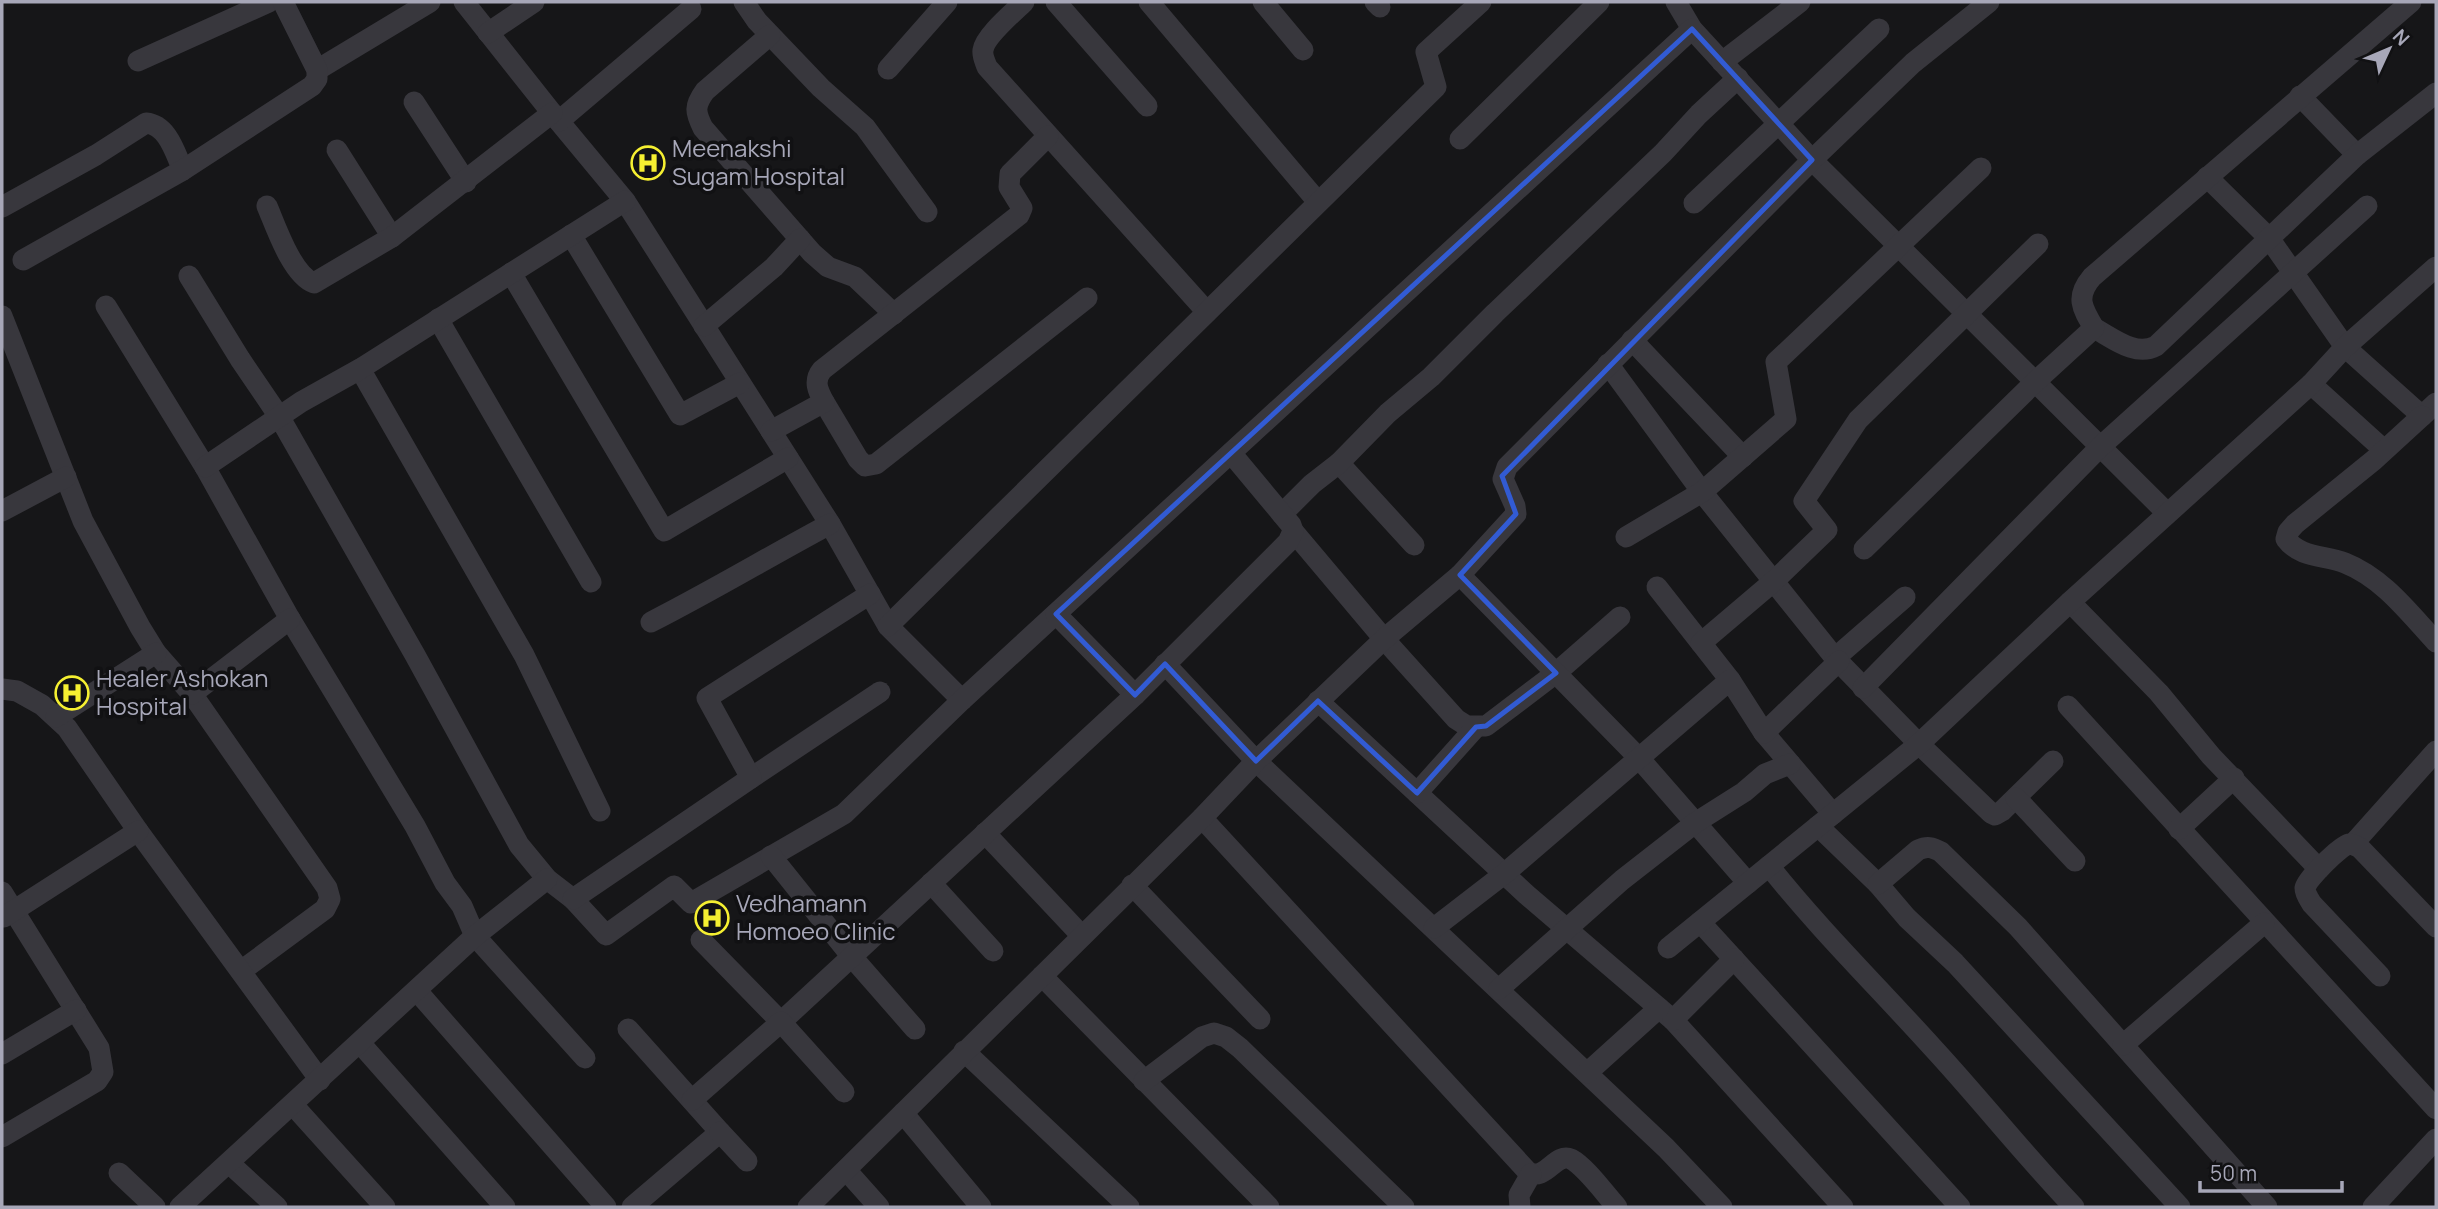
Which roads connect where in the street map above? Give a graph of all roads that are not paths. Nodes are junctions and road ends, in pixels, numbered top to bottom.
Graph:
1 (269, 2) edge
2 (284, 2) edge
3 (430, 2) edge
4 (464, 2) edge
5 (534, 2) edge
6 (744, 2) edge
7 (947, 2) edge
8 (1024, 2) edge
9 (1056, 2) edge
10 (1149, 2) edge
11 (1263, 2) edge
12 (1481, 2) edge
13 (1599, 2) edge
14 (1676, 2) edge
15 (1800, 2) edge
16 (1989, 2) edge
17 (2411, 2) edge
18 (691, 9) dead end
19 (1692, 29) junction
20 (1879, 29) dead end
21 (488, 33) junction
22 (770, 34) junction
23 (1303, 50) dead end
24 (138, 61) dead end
25 (1722, 62) junction
26 (888, 69) dead end
27 (317, 70) junction
28 (1738, 78) junction
29 (2436, 93) edge
30 (2301, 96) junction
31 (414, 102) dead end
32 (1147, 106) dead end
33 (556, 117) junction
34 (1779, 124) junction
35 (1048, 136) junction
36 (1460, 139) dead end
37 (337, 150) dead end
38 (2357, 155) junction
39 (1812, 160) junction
40 (194, 164) junction
41 (1981, 168) dead end
42 (2207, 177) junction
43 (466, 182) junction
44 (625, 201) junction
45 (1318, 202) junction
46 (1694, 203) dead end
47 (267, 206) dead end
48 (2367, 206) dead end
49 (2, 207) edge
50 (927, 212) dead end
51 (570, 235) junction
52 (392, 237) junction
53 (2269, 238) junction
54 (800, 239) junction
55 (2038, 244) dead end
56 (1898, 245) junction
57 (23, 260) dead end
58 (2436, 267) edge
59 (511, 273) junction
60 (2293, 273) junction
61 (189, 276) dead end
62 (1087, 298) dead end
63 (106, 306) dead end
64 (1207, 312) junction
65 (1966, 313) junction
66 (894, 314) junction
67 (2, 316) edge
68 (438, 319) junction
69 (704, 326) junction
70 (2094, 328) junction
71 (1632, 340) junction
72 (2344, 347) junction
73 (1608, 364) junction
74 (359, 369) junction
75 (2035, 382) junction
76 (740, 383) junction
77 (2311, 384) junction
78 (824, 402) junction
79 (2429, 410) edge
80 (280, 418) junction
81 (771, 431) junction
82 (2100, 447) junction
83 (2384, 450) junction
84 (1231, 453) junction
85 (1743, 457) junction
86 (788, 458) junction
87 (1339, 463) junction
88 (205, 467) junction
89 (66, 477) junction
90 (1702, 492) junction
91 (2, 511) edge
92 (2167, 513) junction
93 (1288, 522) junction
94 (830, 524) junction
95 (1626, 537) dead end
96 (1414, 545) dead end
97 (1864, 549) dead end
98 (1460, 575) junction
99 (1774, 581) junction
100 (591, 582) dead end
101 (1657, 587) dead end
102 (870, 594) junction
103 (1905, 597) dead end
104 (2070, 602) junction
105 (1056, 614) junction
106 (1620, 618) dead end
107 (290, 619) junction
108 (651, 622) dead end
109 (888, 626) junction
110 (1384, 639) junction
111 (2436, 642) edge
112 (1701, 643) junction
113 (156, 653) junction
114 (1837, 660) junction
115 (1165, 664) junction
116 (1556, 673) junction
117 (1730, 680) junction
118 (1863, 688) junction
119 (2, 689) edge
120 (880, 692) dead end
121 (192, 694) junction
122 (1135, 695) junction
123 (962, 700) junction
124 (1318, 701) junction
125 (2068, 706) dead end
126 (56, 717) junction
127 (1476, 727) junction
128 (1764, 733) junction
129 (1919, 744) junction
130 (2436, 751) edge
131 (1638, 757) junction
132 (1256, 761) junction
133 (2053, 761) dead end
134 (1790, 764) junction
135 (751, 778) junction
136 (2234, 778) junction
137 (1417, 793) junction
138 (2016, 798) junction
139 (600, 811) dead end
140 (1202, 818) junction
141 (1825, 820) junction
142 (1695, 822) junction
143 (2179, 829) junction
144 (138, 831) junction
145 (985, 833) junction
146 (2353, 844) junction
147 (771, 856) junction
148 (2075, 861) dead end
149 (1769, 866) junction
150 (2319, 869) junction
151 (1504, 873) junction
152 (547, 879) junction
153 (931, 883) junction
154 (1748, 883) junction
155 (1878, 884) junction
156 (1132, 886) junction
157 (2, 891) edge
158 (573, 898) junction
159 (8, 915) edge
160 (1700, 922) junction
161 (2264, 923) junction
162 (2436, 927) edge
163 (1434, 928) junction
164 (1567, 930) junction
165 (475, 936) junction
166 (1082, 936) junction
167 (701, 940) dead end
168 (1668, 948) dead end
169 (993, 951) dead end
170 (852, 957) junction
171 (1734, 959) junction
172 (241, 971) junction
173 (1042, 976) junction
174 (2379, 976) dead end
175 (1499, 989) junction
176 (417, 991) junction
177 (76, 1010) junction
178 (1666, 1014) junction
179 (1260, 1019) dead end
180 (781, 1022) junction
181 (628, 1029) dead end
182 (915, 1029) dead end
183 (360, 1043) junction
184 (2123, 1045) junction
185 (964, 1051) junction
186 (2, 1054) edge
187 (585, 1058) dead end
188 (1587, 1073) junction
189 (320, 1080) junction
190 (1144, 1081) junction
191 (844, 1092) dead end
192 (692, 1100) junction
193 (293, 1105) junction
194 (2436, 1109) edge
195 (903, 1113) junction
196 (720, 1132) junction
197 (2, 1138) edge
198 (2436, 1139) edge
199 (747, 1161) dead end
200 (229, 1163) junction
201 (846, 1170) junction
202 (119, 1173) dead end
203 (1531, 1174) junction
204 (1516, 1203) edge
205 (155, 1207) edge
206 (180, 1207) edge
207 (277, 1207) edge
208 (385, 1207) edge
209 (505, 1207) edge
210 (606, 1207) edge
211 (632, 1207) edge
212 (808, 1207) edge
213 (879, 1207) edge
214 (981, 1207) edge
215 (1129, 1207) edge
216 (1269, 1207) edge
217 (1404, 1207) edge
218 (1617, 1207) edge
219 (1722, 1207) edge
220 (1843, 1207) edge
221 (1960, 1207) edge
222 (2074, 1207) edge
223 (2180, 1207) edge
224 (2267, 1207) edge
225 (2373, 1207) edge

1 - 24 street
2 - 27 street
3 - 27 street
4 - 21 street
5 - 21 street
6 - 22 street
7 - 26 street
8 - 35 street
9 - 32 street
10 - 45 street
11 - 23 street
12 - 45 street
13 - 36 street
14 - 19 street
15 - 25 street
16 - 39 street
17 - 30 street
18 - 33 street
19 - 25 street
19 - 84 street
20 - 34 street
21 - 33 street
22 - 50 street
22 - 54 street
25 - 28 street
27 - 40 street
28 - 34 street
28 - 87 street
29 - 38 street
30 - 38 street
30 - 42 street
31 - 43 street
33 - 43 street
33 - 44 street
34 - 39 street
34 - 46 street
35 - 64 street
35 - 66 street
37 - 52 street
38 - 53 street
39 - 56 street
39 - 71 street
40 - 49 street
40 - 57 street
41 - 56 street
42 - 53 street
42 - 70 street
43 - 52 street
44 - 51 street
44 - 69 street
45 - 64 street
47 - 52 street
48 - 60 street
51 - 59 street
51 - 76 street
53 - 60 street
53 - 70 street
54 - 66 street
54 - 69 street
55 - 65 street
56 - 65 street
56 - 85 street
58 - 72 street
59 - 68 street
59 - 86 street
60 - 72 street
60 - 82 street
61 - 80 street
62 - 78 street
63 - 88 street
64 - 109 street
65 - 75 street
65 - 99 street
66 - 78 street
67 - 89 street
68 - 74 street
68 - 100 street
69 - 76 street
70 - 75 street
71 - 73 street
71 - 85 street
72 - 77 street
72 - 79 street
73 - 90 street
73 - 98 street
74 - 80 street
74 - 139 street
75 - 82 street
75 - 97 street
76 - 81 street
77 - 83 street
77 - 92 street
78 - 81 street
79 - 83 street
80 - 88 street
80 - 152 street
81 - 86 street
82 - 92 street
82 - 118 street
83 - 111 street
84 - 93 street
84 - 105 street
85 - 90 street
86 - 94 street
87 - 93 street
87 - 96 street
88 - 107 street
89 - 91 street
89 - 113 street
90 - 95 street
90 - 99 street
92 - 104 street
93 - 110 street
93 - 115 street
94 - 102 street
94 - 108 street
98 - 110 street
98 - 116 street
99 - 112 street
99 - 114 street
101 - 112 street
102 - 109 street
102 - 135 street
103 - 114 street
104 - 129 street
104 - 136 street
105 - 122 street
105 - 123 street
106 - 116 street
107 - 121 street
107 - 165 street
109 - 123 street
110 - 124 street
110 - 127 street
112 - 117 street
113 - 121 street
113 - 126 street
114 - 118 street
114 - 128 street
115 - 122 street
115 - 132 street
116 - 127 street
116 - 131 street
117 - 128 street
117 - 131 street
118 - 129 street
119 - 126 street
120 - 135 street
121 - 172 street
122 - 145 street
123 - 147 street
124 - 132 street
124 - 137 street
125 - 143 street
126 - 144 street
127 - 137 street
128 - 134 street
129 - 138 street
129 - 141 street
130 - 146 street
131 - 142 street
131 - 151 street
132 - 140 street
132 - 163 street
133 - 138 street
134 - 141 street
134 - 142 street
135 - 158 street
136 - 143 street
136 - 150 street
137 - 151 street
138 - 148 street
140 - 156 street
140 - 203 street
141 - 149 street
141 - 155 street
142 - 154 street
142 - 164 street
143 - 161 street
144 - 159 street
144 - 172 street
145 - 153 street
145 - 166 street
146 - 150 street
146 - 162 street
147 - 158 street
147 - 170 street
149 - 154 street
149 - 222 street
150 - 174 street
151 - 163 street
151 - 164 street
152 - 158 street
152 - 165 street
153 - 169 street
153 - 170 street
154 - 160 street
155 - 184 street
155 - 223 street
156 - 166 street
156 - 179 street
157 - 159 street
159 - 177 street
160 - 168 street
160 - 171 street
161 - 184 street
161 - 194 street
163 - 175 street
164 - 175 street
164 - 178 street
165 - 176 street
165 - 187 street
166 - 173 street
167 - 180 street
170 - 180 street
170 - 182 street
171 - 178 street
171 - 221 street
172 - 189 street
173 - 185 street
173 - 190 street
175 - 188 street
176 - 183 street
176 - 210 street
177 - 186 street
177 - 197 street
178 - 188 street
178 - 220 street
180 - 191 street
180 - 192 street
181 - 192 street
183 - 189 street
183 - 209 street
184 - 224 street
185 - 195 street
185 - 215 street
188 - 219 street
189 - 193 street
190 - 216 street
190 - 217 street
192 - 196 street
193 - 200 street
193 - 208 street
195 - 201 street
195 - 214 street
196 - 199 street
196 - 211 street
198 - 225 street
200 - 206 street
200 - 207 street
201 - 212 street
201 - 213 street
202 - 205 street
203 - 204 street
203 - 218 street

